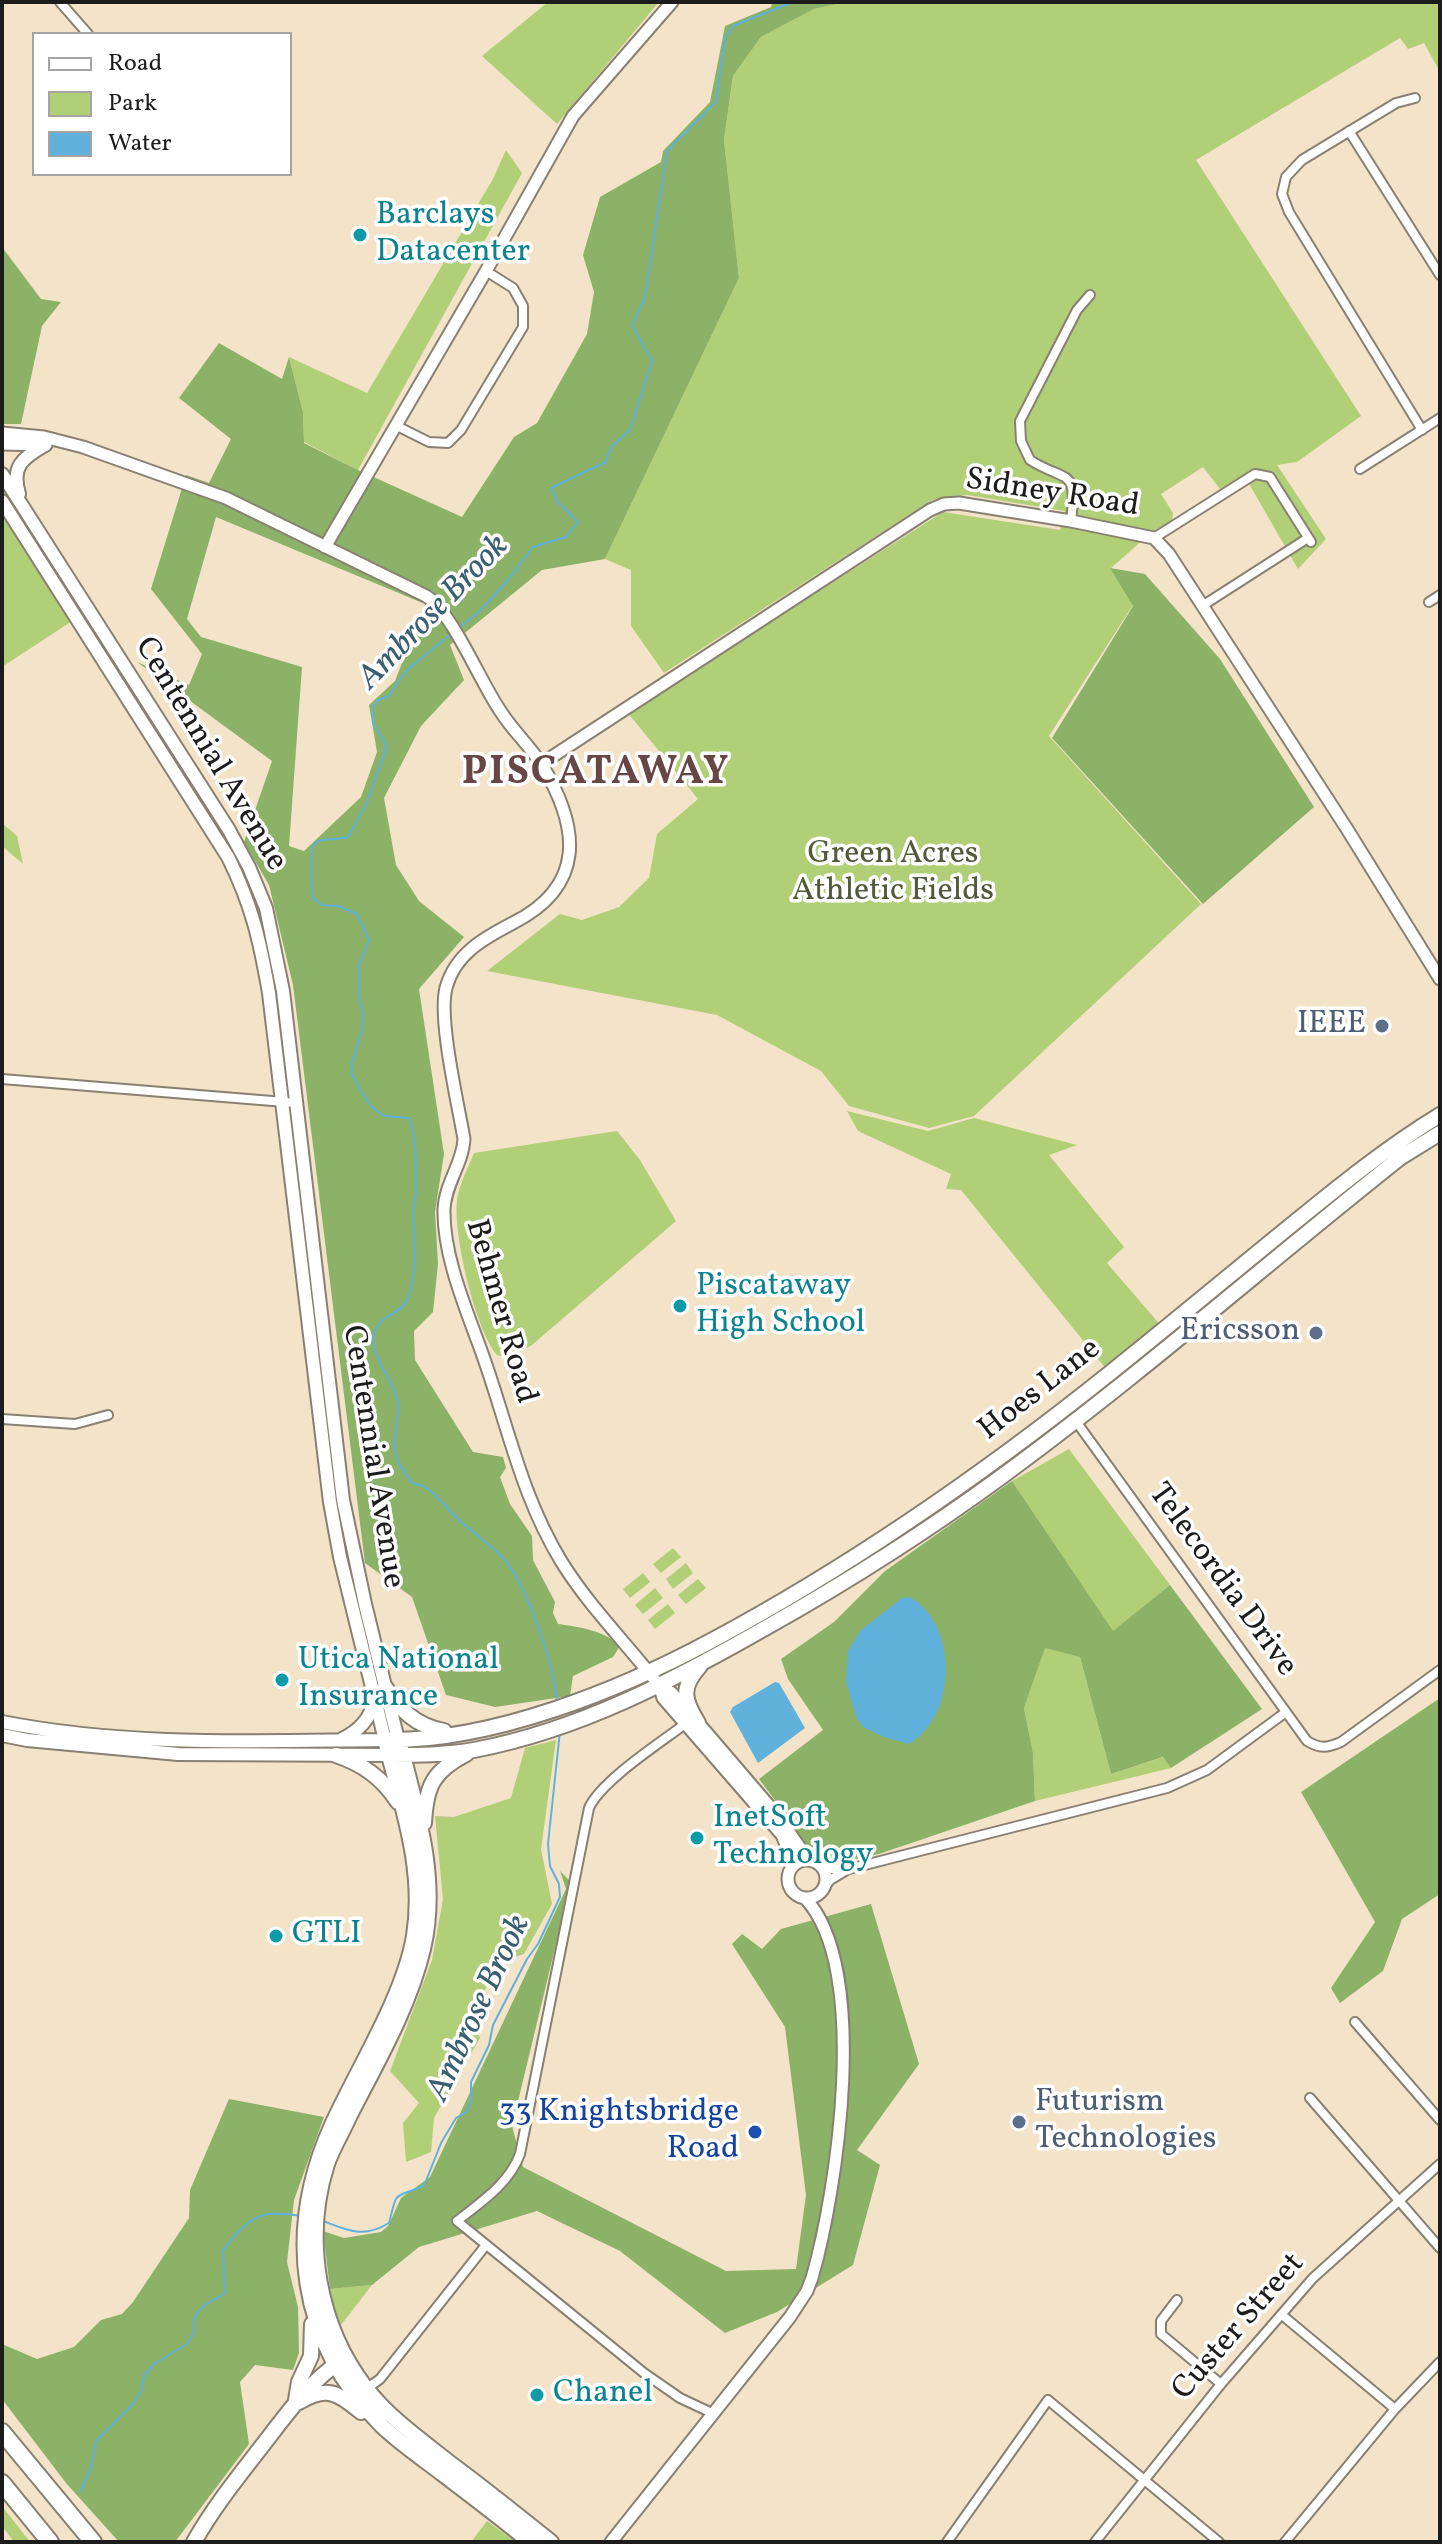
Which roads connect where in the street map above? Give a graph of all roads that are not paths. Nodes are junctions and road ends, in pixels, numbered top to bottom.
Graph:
1 (60, 2) edge
2 (672, 2) edge
3 (86, 32) edge
4 (1415, 98) dead end
5 (1349, 131) junction
6 (486, 271) junction
7 (1440, 275) edge
8 (1090, 295) dead end
9 (1440, 418) edge
10 (395, 425) junction
11 (1422, 430) junction
12 (2, 433) edge
13 (2, 444) edge
14 (45, 445) junction
15 (83, 447) junction
16 (1360, 469) dead end
17 (2, 474) edge
18 (2, 501) edge
19 (22, 505) junction
20 (1071, 521) junction
21 (1154, 538) junction
22 (325, 547) junction
23 (1440, 595) edge
24 (1429, 602) dead end
25 (1202, 606) junction
26 (541, 764) junction
27 (1440, 979) edge
28 (2, 1079) edge
29 (281, 1101) junction
30 (297, 1103) junction
31 (1440, 1115) edge
32 (1440, 1133) edge
33 (1066, 1408) junction
34 (108, 1415) dead end
35 (2, 1419) edge
36 (1075, 1421) junction
37 (703, 1663) junction
38 (1440, 1670) edge
39 (649, 1672) junction
40 (659, 1685) junction
41 (379, 1687) junction
42 (1286, 1712) junction
43 (2, 1722) edge
44 (692, 1724) junction
45 (456, 1733) junction
46 (2, 1735) edge
47 (392, 1740) junction
48 (339, 1747) junction
49 (472, 1751) junction
50 (396, 1755) junction
51 (403, 1809) junction
52 (423, 1839) junction
53 (815, 1862) junction
54 (791, 1869) junction
55 (849, 1869) junction
56 (822, 1890) junction
57 (805, 1898) junction
58 (822, 1924) junction
59 (1355, 2022) dead end
60 (1310, 2098) dead end
61 (1440, 2120) edge
62 (1440, 2164) edge
63 (1398, 2200) junction
64 (312, 2211) junction
65 (310, 2228) junction
66 (486, 2245) junction
67 (1440, 2248) edge
68 (1177, 2300) dead end
69 (312, 2308) junction
70 (1282, 2315) junction
71 (340, 2361) junction
72 (1440, 2362) edge
73 (1221, 2384) junction
74 (366, 2389) junction
75 (294, 2404) junction
76 (1395, 2409) junction
77 (714, 2414) junction
78 (384, 2427) junction
79 (2, 2432) edge
80 (1144, 2478) junction
81 (2, 2483) edge
82 (50, 2542) edge
83 (93, 2542) edge
84 (194, 2542) edge
85 (530, 2542) edge
86 (551, 2542) edge
87 (611, 2542) edge
88 (947, 2542) edge
89 (1095, 2542) edge
90 (1219, 2542) edge
91 (1285, 2542) edge

1 - 3 street
2 - 6 street
4 - 5 street
5 - 7 street
5 - 11 street
6 - 10 street
6 - 10 street
8 - 20 street
9 - 11 street
10 - 22 street
11 - 16 street
12 - 15 street
13 - 14 street
14 - 15 street
14 - 19 main road
15 - 22 street, Behmer Road
17 - 19 main road, Centennial Avenue
18 - 29 main road, Centennial Avenue
19 - 30 main road, Centennial Avenue
20 - 21 street, Sidney Road
20 - 26 street, Sidney Road
21 - 25 street, Sidney Road
21 - 25 street
22 - 26 street, Behmer Road
23 - 24 street
25 - 27 street, Sidney Road
26 - 39 street, Behmer Road
28 - 29 street
29 - 30 street
29 - 41 main road, Centennial Avenue
30 - 41 main road, Centennial Avenue
31 - 33 highway, Hoes Lane
32 - 36 highway, Hoes Lane
33 - 36 street, Telecordia Drive
33 - 39 highway, Hoes Lane
34 - 35 street
36 - 37 highway, Hoes Lane
36 - 42 street, Telecordia Drive
37 - 40 highway, Hoes Lane
37 - 44 highway
38 - 42 street
39 - 40 street, Behmer Road
39 - 45 highway, Hoes Lane
40 - 44 street, Behmer Road
40 - 49 highway, Hoes Lane
41 - 45 highway
41 - 47 main road, Centennial Avenue
41 - 48 main road
42 - 55 street, Telecordia Drive
43 - 48 main road
44 - 53 street
44 - 54 street
44 - 66 street
45 - 47 highway, Hoes Lane
46 - 48 main road
47 - 48 main road
47 - 50 highway, Centennial Avenue
48 - 50 main road
48 - 51 highway
49 - 50 highway
49 - 52 highway
50 - 51 highway, Centennial Avenue
50 - 52 highway, Centennial Avenue
51 - 64 highway, Centennial Avenue
52 - 64 highway, Centennial Avenue
53 - 54 street
53 - 55 street, Telecordia Drive
53 - 56 street
54 - 57 street
55 - 56 street, Telecordia Drive
56 - 57 street
56 - 58 street
57 - 58 street
58 - 77 street
59 - 61 street
60 - 63 street
62 - 63 street, Custer Street
63 - 67 street
63 - 70 street, Custer Street
64 - 65 highway, Centennial Avenue
65 - 69 highway, Centennial Avenue
65 - 71 highway, Centennial Avenue
66 - 74 street
66 - 77 street
68 - 73 street
69 - 71 highway, Centennial Avenue
69 - 75 highway
70 - 73 street, Custer Street
70 - 76 street
71 - 74 highway, Centennial Avenue
71 - 75 highway
71 - 78 highway, Centennial Avenue
72 - 76 street
73 - 80 street, Custer Street
74 - 86 highway, Centennial Avenue
75 - 78 highway
75 - 84 highway
76 - 91 street
77 - 87 street
78 - 85 highway, Centennial Avenue
79 - 83 highway
80 - 88 street
80 - 89 street, Custer Street
80 - 90 street
81 - 82 highway

